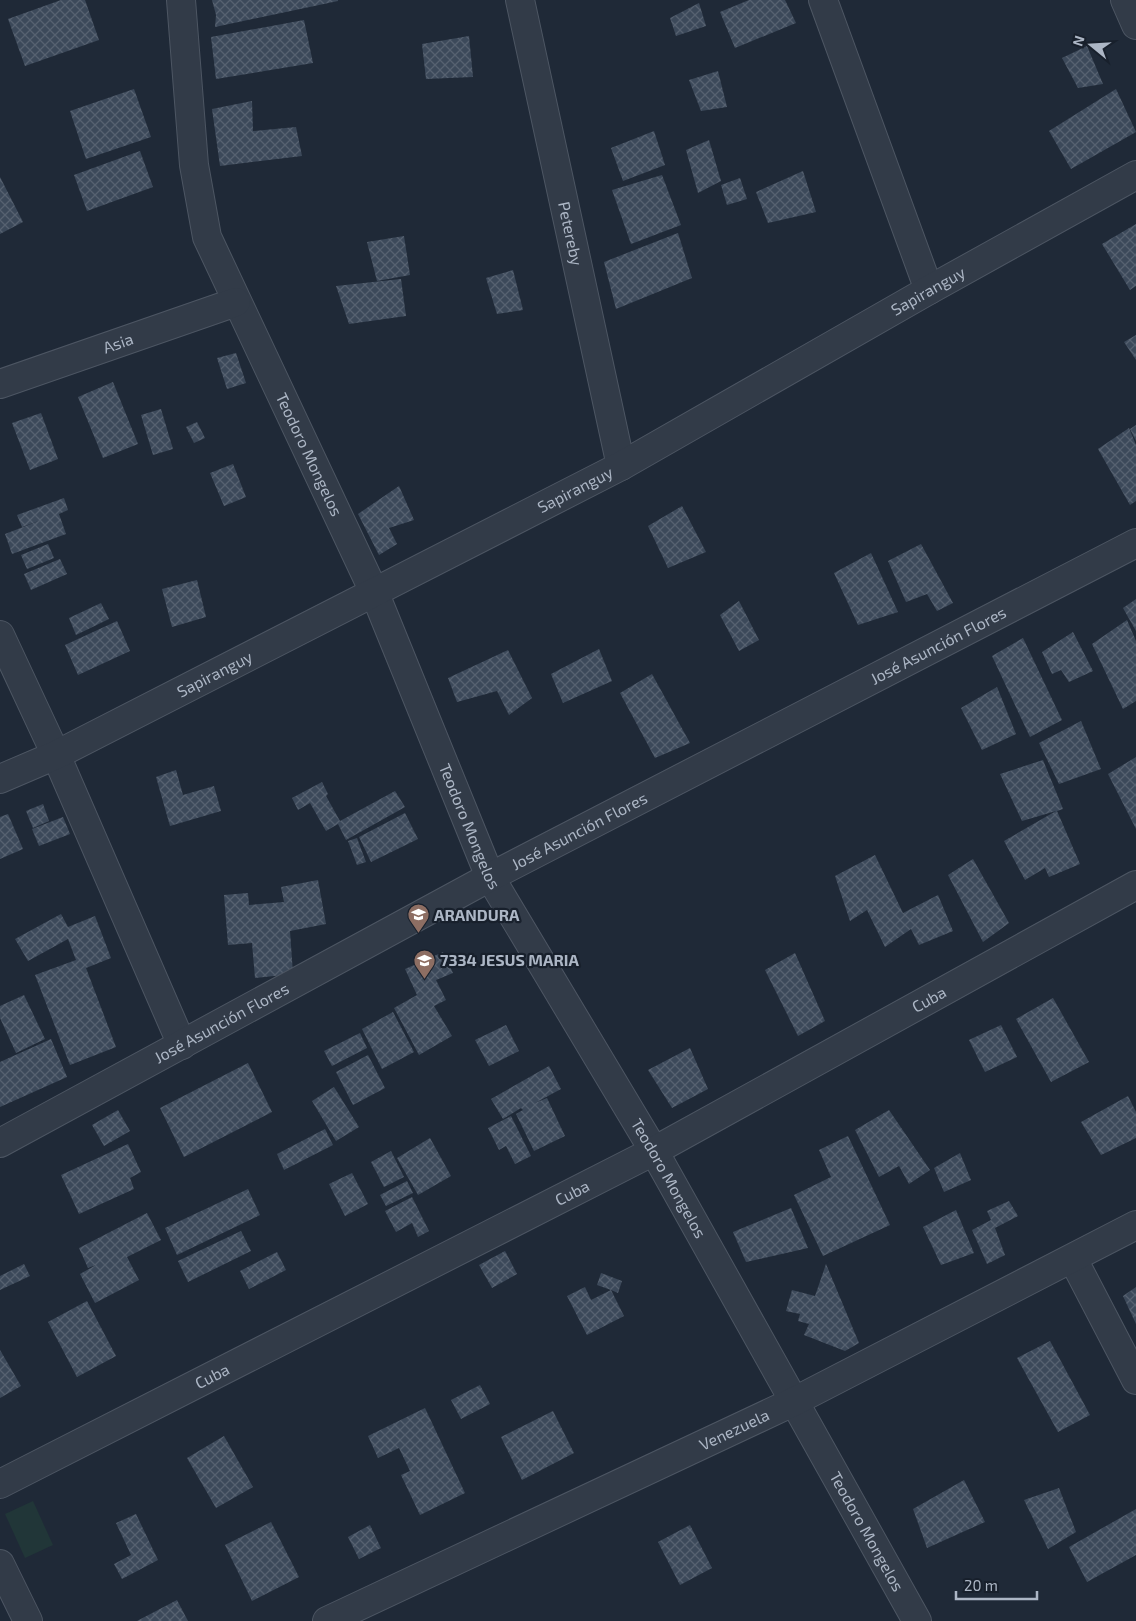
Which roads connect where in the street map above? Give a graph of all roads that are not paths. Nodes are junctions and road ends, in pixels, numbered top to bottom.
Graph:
1 (181, 0) edge
2 (520, 0) edge
3 (823, 0) edge
4 (1125, 0) edge
5 (1136, 25) edge
6 (1136, 176) edge
7 (929, 290) junction
8 (236, 302) junction
9 (0, 384) edge
10 (621, 466) junction
11 (1136, 543) edge
12 (375, 594) junction
13 (0, 635) edge
14 (56, 755) junction
15 (0, 779) edge
16 (490, 877) junction
17 (1136, 885) edge
18 (182, 1045) junction
19 (0, 1143) edge
20 (654, 1151) junction
21 (1136, 1225) edge
22 (1073, 1259) junction
23 (1136, 1380) edge
24 (793, 1402) junction
25 (0, 1484) edge
26 (0, 1564) edge
27 (28, 1621) edge
28 (327, 1621) edge
29 (917, 1621) edge

1 - 8 street, Teodoro Mongelos
2 - 10 street, Petereby
3 - 7 street
4 - 5 street
6 - 7 street, Sapiranguy
7 - 10 street, Sapiranguy
8 - 9 street, Asia
8 - 12 street, Teodoro Mongelos
10 - 12 street, Sapiranguy
11 - 16 street, José Asunción Flores
12 - 14 street, Sapiranguy
12 - 16 street, Teodoro Mongelos
13 - 14 street
14 - 15 street, Sapiranguy
14 - 18 street
16 - 18 street, José Asunción Flores
16 - 20 street, Teodoro Mongelos
17 - 20 street, Cuba
18 - 19 street, José Asunción Flores
20 - 24 street, Teodoro Mongelos
20 - 25 street, Cuba
21 - 22 street, Venezuela
22 - 23 street
22 - 24 street, Venezuela
24 - 28 street, Venezuela
24 - 29 street, Teodoro Mongelos
26 - 27 street

